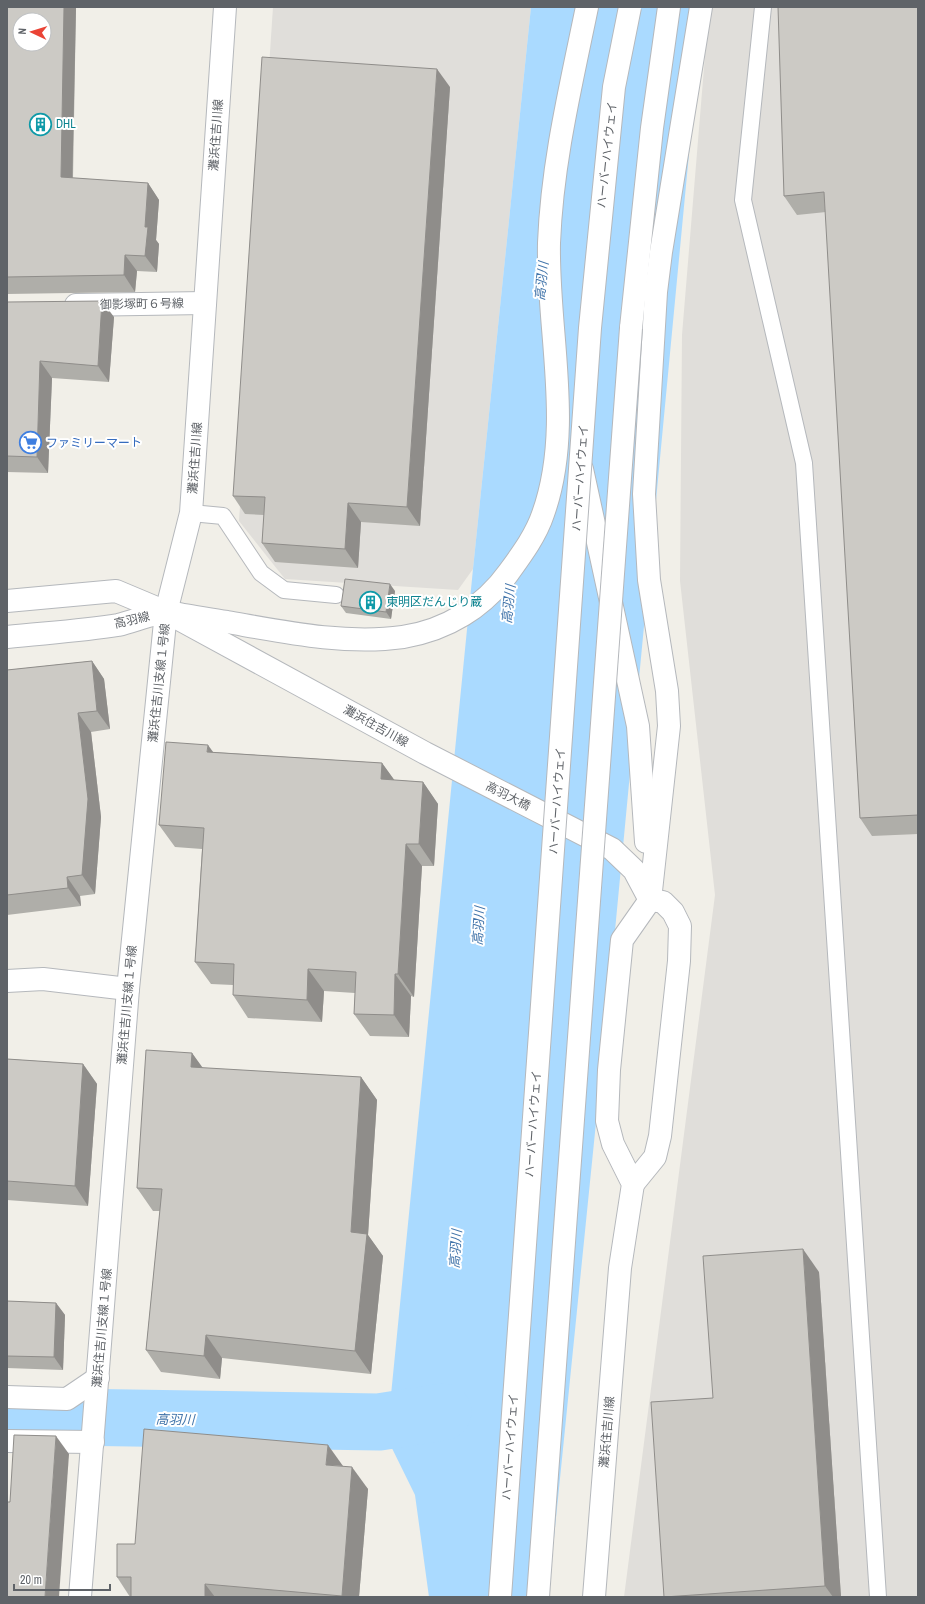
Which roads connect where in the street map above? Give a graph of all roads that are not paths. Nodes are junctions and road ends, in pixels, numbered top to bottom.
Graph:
1 (225, 7) edge
2 (587, 7) edge
3 (630, 7) edge
4 (669, 7) edge
5 (701, 7) edge
6 (763, 7) edge
7 (205, 303) junction
8 (55, 306) edge
9 (555, 341) junction
10 (191, 513) junction
11 (336, 595) dead end
12 (7, 601) edge
13 (166, 612) junction
14 (7, 637) edge
15 (425, 753) joint
16 (650, 900) junction
17 (7, 981) edge
18 (128, 989) junction
19 (633, 1184) junction
20 (97, 1388) junction
21 (7, 1397) edge
22 (94, 1437) junction
23 (7, 1441) edge
24 (80, 1597) edge
25 (500, 1597) edge
26 (538, 1597) edge
27 (594, 1597) edge
28 (878, 1597) edge

1 - 7 street, 灘浜住吉川線
2 - 9 street
3 - 25 street, ハーバーハイウェイ, bridge
4 - 26 street, bridge
5 - 16 street
6 - 28 lane
7 - 8 street, 御影塚町６号線
7 - 10 street, 灘浜住吉川線
9 - 13 street
9 - 16 street, bridge
10 - 11 lane
10 - 13 street, 灘浜住吉川線
12 - 13 street, 高羽線
13 - 14 street, 高羽線
13 - 15 street, 灘浜住吉川線
13 - 18 street, 灘浜住吉川支線１号線
15 - 16 street, 高羽大橋, bridge
16 - 19 street
16 - 19 street
17 - 18 street
18 - 20 street, 灘浜住吉川支線１号線
19 - 27 street, 灘浜住吉川線
20 - 21 street
20 - 22 street, 灘浜住吉川支線１号線
22 - 23 street
22 - 24 street

